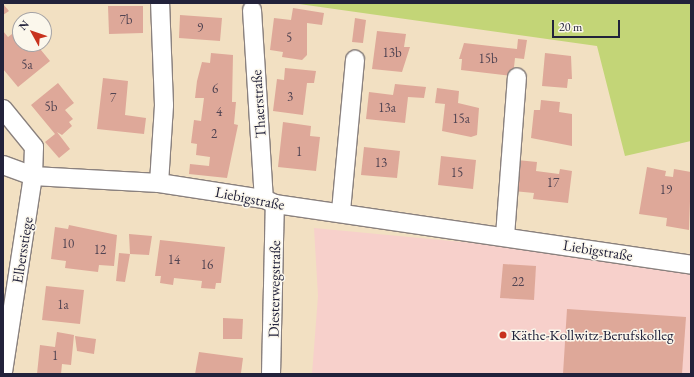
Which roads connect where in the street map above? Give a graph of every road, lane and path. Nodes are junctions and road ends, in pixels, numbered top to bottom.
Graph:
1 (160, 3) edge
2 (252, 10) dead end
3 (355, 60) dead end
4 (517, 77) dead end
5 (3, 110) edge
6 (3, 165) edge
7 (33, 176) junction
8 (159, 183) junction
9 (269, 201) junction
10 (341, 211) junction
11 (505, 236) junction
12 (691, 265) edge
13 (3, 372) edge
14 (271, 374) edge

1 - 8 street
2 - 9 street, Thaerstraße
3 - 10 street
4 - 11 street
5 - 7 street
6 - 7 street, Liebigstraße
7 - 8 street, Liebigstraße
7 - 13 street, Elbersstiege
8 - 9 street, Liebigstraße
9 - 10 street, Liebigstraße
9 - 14 street, Diesterwegstraße
10 - 11 street, Liebigstraße
11 - 12 street, Liebigstraße

